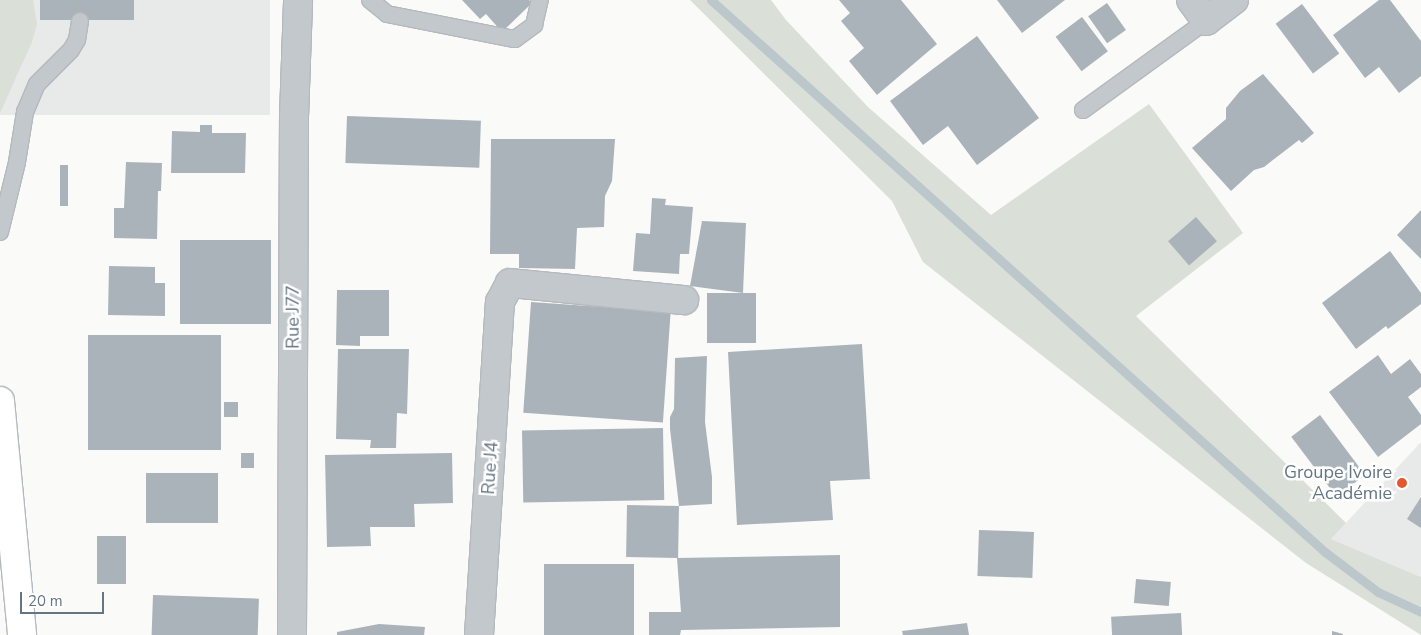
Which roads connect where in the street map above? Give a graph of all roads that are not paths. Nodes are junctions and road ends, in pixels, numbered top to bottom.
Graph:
1 (298, 0) edge
2 (370, 0) edge
3 (540, 0) edge
4 (1234, 0) edge
5 (1198, 10) edge
6 (80, 21) dead end
7 (1083, 110) dead end
8 (0, 232) edge
9 (684, 300) dead end
10 (0, 401) edge
11 (22, 635) edge
12 (292, 635) edge
13 (479, 635) edge

1 - 12 street, Rue J77
2 - 3 lane
4 - 5 street
5 - 7 lane
6 - 8 lane
9 - 13 street, Rue J4
10 - 11 highway

